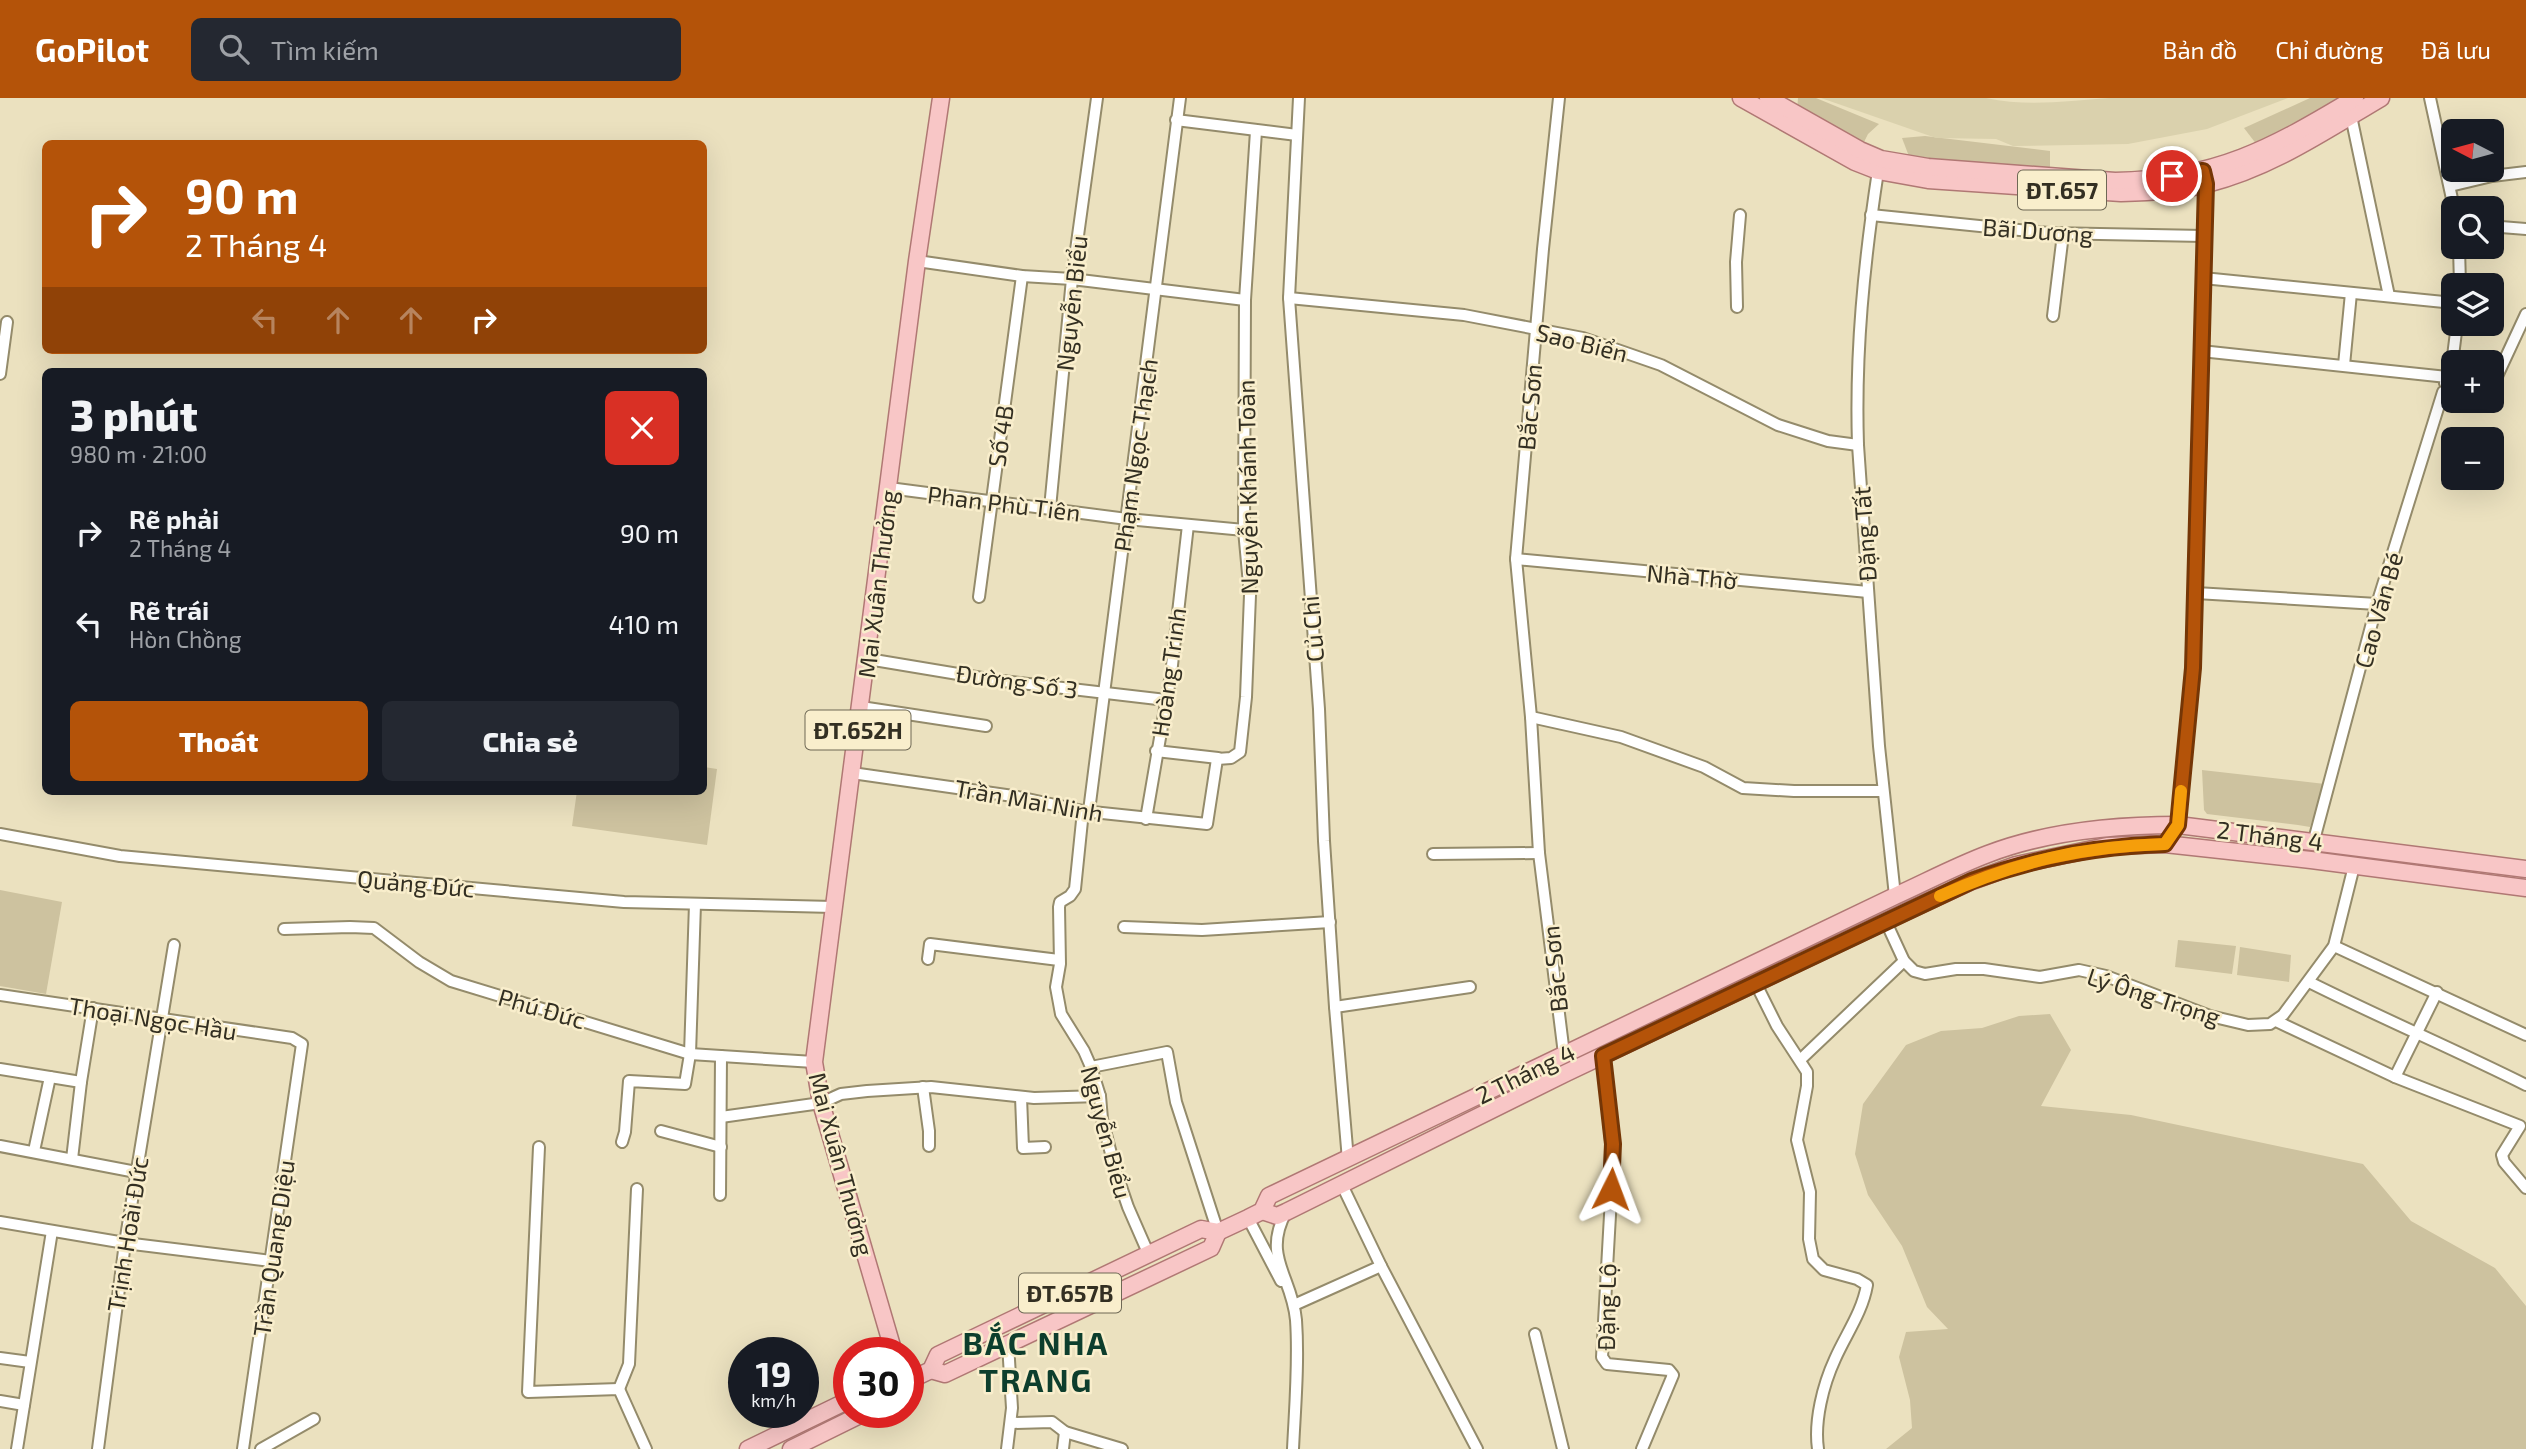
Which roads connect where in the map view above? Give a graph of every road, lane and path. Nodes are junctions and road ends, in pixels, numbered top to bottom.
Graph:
1 (941, 98) edge
2 (1097, 98) edge
3 (1180, 98) edge
4 (1299, 98) edge
5 (1559, 98) edge
6 (1741, 98) edge
7 (1768, 98) edge
8 (2355, 98) edge
9 (2381, 98) edge
10 (2430, 98) edge
11 (2351, 116) junction
12 (1176, 120) junction
13 (1256, 131) junction
14 (1297, 135) junction
15 (1879, 165) junction
16 (2526, 172) edge
17 (2204, 178) junction
18 (2450, 186) junction
19 (2452, 196) edge
20 (1740, 215) dead end
21 (1871, 215) junction
22 (2504, 228) edge
23 (2526, 229) edge
24 (2063, 234) junction
25 (2204, 236) junction
26 (917, 261) junction
27 (1022, 276) junction
28 (2203, 278) junction
29 (1072, 279) junction
30 (1157, 291) junction
31 (2351, 293) junction
32 (2389, 296) junction
33 (1289, 298) junction
34 (1245, 300) junction
35 (2441, 302) edge
36 (1737, 307) dead end
37 (2526, 314) edge
38 (2053, 316) dead end
39 (7, 322) dead end
40 (1536, 331) junction
41 (2202, 351) junction
42 (2504, 361) edge
43 (2344, 365) junction
44 (0, 374) edge
45 (2441, 376) edge
46 (2442, 413) edge
47 (1858, 445) junction
48 (889, 488) junction
49 (991, 502) junction
50 (1049, 508) junction
51 (1127, 519) junction
52 (1188, 525) junction
53 (1244, 530) junction
54 (1516, 559) junction
55 (1868, 592) junction
56 (2196, 593) junction
57 (979, 597) dead end
58 (2377, 604) junction
59 (868, 659) junction
60 (1103, 692) junction
61 (1166, 700) junction
62 (861, 707) junction
63 (1531, 717) junction
64 (986, 726) dead end
65 (1156, 751) junction
66 (1218, 758) junction
67 (852, 772) junction
68 (1883, 790) junction
69 (1086, 811) junction
70 (1146, 819) junction
71 (2178, 825) junction
72 (0, 834) edge
73 (2314, 840) junction
74 (2165, 844) junction
75 (1539, 853) junction
76 (1433, 854) dead end
77 (2354, 866) junction
78 (2526, 869) edge
79 (2526, 888) edge
80 (1895, 896) junction
81 (695, 904) junction
82 (833, 907) junction
83 (1903, 913) junction
84 (1329, 922) junction
85 (1885, 922) junction
86 (1124, 927) dead end
87 (284, 929) dead end
88 (174, 945) dead end
89 (2334, 946) junction
90 (928, 959) dead end
91 (1059, 960) junction
92 (1904, 961) junction
93 (2309, 982) junction
94 (1756, 984) junction
95 (1470, 987) dead end
96 (2437, 992) junction
97 (0, 995) edge
98 (1335, 1007) junction
99 (93, 1008) junction
100 (161, 1019) junction
101 (2276, 1021) junction
102 (2416, 1033) junction
103 (2526, 1035) edge
104 (302, 1046) joint
105 (691, 1054) junction
106 (1564, 1054) junction
107 (721, 1056) junction
108 (1603, 1056) junction
109 (1800, 1060) junction
110 (814, 1062) junction
111 (1090, 1067) junction
112 (0, 1069) edge
113 (1566, 1073) junction
114 (50, 1077) junction
115 (2395, 1077) junction
116 (81, 1082) junction
117 (2526, 1085) edge
118 (923, 1087) junction
119 (1100, 1096) junction
120 (1021, 1097) junction
121 (821, 1103) junction
122 (721, 1117) junction
123 (2523, 1128) edge
124 (661, 1131) dead end
125 (622, 1142) dead end
126 (0, 1146) edge
127 (929, 1146) dead end
128 (539, 1147) dead end
129 (721, 1147) junction
130 (1045, 1147) dead end
131 (34, 1151) junction
132 (72, 1159) junction
133 (1348, 1160) junction
134 (136, 1172) junction
135 (1342, 1185) junction
136 (2526, 1188) edge
137 (637, 1189) dead end
138 (720, 1195) dead end
139 (1286, 1212) junction
140 (1255, 1214) junction
141 (0, 1222) edge
142 (52, 1231) junction
143 (1218, 1232) junction
144 (125, 1243) junction
145 (1149, 1255) junction
146 (271, 1261) junction
147 (1381, 1266) junction
148 (1294, 1305) junction
149 (1535, 1334) dead end
150 (889, 1337) edge
151 (1007, 1344) junction
152 (0, 1358) edge
153 (30, 1362) junction
154 (931, 1370) junction
155 (924, 1373) edge
156 (619, 1389) junction
157 (0, 1401) edge
158 (24, 1405) junction
159 (833, 1408) edge
160 (314, 1419) dead end
161 (1011, 1423) junction
162 (834, 1428) edge
163 (1065, 1432) junction
164 (17, 1449) edge
165 (98, 1449) edge
166 (243, 1449) edge
167 (261, 1449) edge
168 (646, 1449) edge
169 (748, 1449) edge
170 (791, 1449) edge
171 (1007, 1449) edge
172 (1063, 1449) edge
173 (1122, 1449) edge
174 (1293, 1449) edge
175 (1477, 1449) edge
176 (1563, 1449) edge
177 (1642, 1449) edge
178 (1818, 1449) edge

1 - 26 main road, Mai Xuân Thưởng / ĐT.652H
2 - 29 street, Nguyễn Biểu
3 - 12 street, Phạm Ngọc Thạch
4 - 14 street, Củ Chi
5 - 40 street, Bắc Sơn
6 - 15 main road, ĐT.657
7 - 15 main road, ĐT.657
8 - 17 main road, ĐT.657
9 - 11 main road, ĐT.657
10 - 18 street
11 - 17 main road, ĐT.657
11 - 32 street
12 - 13 street
12 - 30 street, Phạm Ngọc Thạch
13 - 14 street
13 - 34 street, Nguyễn Khánh Toàn
14 - 33 street, Củ Chi
15 - 17 main road, ĐT.657
15 - 21 street, Đặng Tất
16 - 18 street
17 - 25 street
18 - 19 street
20 - 36 street
21 - 24 street, Bãi Dương
21 - 47 street, Đặng Tất
22 - 23 street
24 - 25 street, Bãi Dương
24 - 38 street
25 - 28 street
26 - 27 street
26 - 48 main road, Mai Xuân Thưởng / ĐT.652H
27 - 29 street
27 - 49 street, Số 4B
28 - 31 street
28 - 41 street
29 - 30 street
29 - 50 street, Nguyễn Biểu
30 - 34 street
30 - 51 street, Phạm Ngọc Thạch
31 - 32 street
31 - 43 street
32 - 35 street
33 - 40 street, Sao Biển
33 - 84 street, Củ Chi
34 - 53 street, Nguyễn Khánh Toàn
37 - 42 street
39 - 44 street
40 - 47 street, Sao Biển
40 - 54 street, Bắc Sơn
41 - 43 street
41 - 56 street
43 - 45 street
46 - 58 street, Cao Văn Bé
47 - 55 street, Đặng Tất
48 - 49 street, Phan Phù Tiên
48 - 59 main road, Mai Xuân Thưởng / ĐT.652H
49 - 50 street, Phan Phù Tiên
49 - 57 street, Số 4B
50 - 51 street, Phan Phù Tiên
51 - 52 street, Phan Phù Tiên
51 - 60 street, Phạm Ngọc Thạch
52 - 53 street, Phan Phù Tiên
52 - 61 street, Hoàng Trinh
53 - 66 street, Nguyễn Khánh Toàn
54 - 55 street, Nhà Thờ
54 - 63 street, Bắc Sơn
55 - 68 street, Đặng Tất
56 - 58 street
56 - 71 street
58 - 73 street, Cao Văn Bé
59 - 60 street, Đường Số 3
59 - 62 main road, Mai Xuân Thưởng / ĐT.652H
60 - 61 street, Đường Số 3
60 - 69 street, Phạm Ngọc Thạch
61 - 65 street, Hoàng Trinh
62 - 64 street
62 - 67 main road, Mai Xuân Thưởng / ĐT.652H
63 - 68 street
63 - 75 street, Bắc Sơn
65 - 66 street
65 - 70 street, Hoàng Trinh
66 - 70 street, Trần Mai Ninh
67 - 69 street, Trần Mai Ninh
67 - 82 main road, Mai Xuân Thưởng / ĐT.652H
68 - 80 street, Đặng Tất
69 - 70 street, Trần Mai Ninh
69 - 91 street, Nguyễn Biểu
71 - 73 main road, 2 Tháng 4 / ĐT.657B
71 - 74 main road
71 - 80 main road, 2 Tháng 4 / ĐT.657B
72 - 81 street, Quảng Đức
73 - 78 main road, 2 Tháng 4 / ĐT.657B
74 - 77 main road, 2 Tháng 4 / ĐT.657B
74 - 83 main road, 2 Tháng 4 / ĐT.657B
75 - 76 street
75 - 106 street, Bắc Sơn
77 - 79 main road, 2 Tháng 4 / ĐT.657B
77 - 89 street
80 - 83 main road
80 - 106 main road, 2 Tháng 4 / ĐT.657B
81 - 82 street, Quảng Đức
81 - 105 street
82 - 110 main road, Mai Xuân Thưởng / ĐT.652H
83 - 85 main road, 2 Tháng 4 / ĐT.657B
84 - 86 street
84 - 98 street, Củ Chi
85 - 92 street
85 - 94 main road, 2 Tháng 4 / ĐT.657B
87 - 105 street, Phú Đức
88 - 100 street, Trịnh Hoài Đức
89 - 93 street
89 - 96 street
90 - 91 street
91 - 111 street, Nguyễn Biểu
92 - 101 street, Lý Ông Trọng
92 - 109 street
93 - 101 street
93 - 102 street
94 - 108 main road, 2 Tháng 4 / ĐT.657B
94 - 109 street
95 - 98 street
96 - 102 street
96 - 103 street
97 - 99 street, Thoại Ngọc Hầu
98 - 133 street, Củ Chi
99 - 100 street, Thoại Ngọc Hầu
99 - 116 street
100 - 104 street, Thoại Ngọc Hầu
100 - 134 street, Trịnh Hoài Đức
101 - 115 street
102 - 115 street
102 - 117 street
104 - 146 street, Trần Quang Diệu
105 - 107 street, Phú Đức
105 - 125 street
106 - 113 main road
106 - 133 main road, 2 Tháng 4 / ĐT.657B
107 - 110 street, Phú Đức
107 - 122 street
108 - 113 main road, 2 Tháng 4 / ĐT.657B
108 - 177 street, Đặng Lộ
109 - 178 street
110 - 121 main road, Mai Xuân Thưởng / ĐT.652H
111 - 119 street, Nguyễn Biểu
111 - 143 street
112 - 114 street
113 - 135 main road, 2 Tháng 4 / ĐT.657B
114 - 116 street
114 - 131 street
115 - 123 street
116 - 132 street
118 - 120 street
118 - 121 street
118 - 127 street
119 - 120 street
119 - 145 street, Nguyễn Biểu
120 - 130 street
121 - 122 street
121 - 150 main road, Mai Xuân Thưởng / ĐT.652H
122 - 129 street
123 - 136 street
124 - 129 street
126 - 131 street
128 - 156 street
129 - 138 street
131 - 132 street
132 - 134 street
133 - 140 main road, 2 Tháng 4 / ĐT.657B
134 - 144 street, Trịnh Hoài Đức
135 - 139 main road, 2 Tháng 4 / ĐT.657B
135 - 147 street
137 - 156 street
139 - 140 main road, 2 Tháng 4 / ĐT.657B
139 - 148 street
140 - 143 main road, 2 Tháng 4 / ĐT.657B
140 - 148 street
141 - 142 street
142 - 144 street
142 - 153 street
143 - 145 main road, 2 Tháng 4 / ĐT.657B
143 - 151 main road, 2 Tháng 4 / ĐT.657B
144 - 146 street
144 - 165 street, Trịnh Hoài Đức
145 - 154 main road, 2 Tháng 4 / ĐT.657B
146 - 166 street, Trần Quang Diệu
147 - 148 street
147 - 175 street
148 - 174 street
149 - 176 street
151 - 154 main road, 2 Tháng 4 / ĐT.657B
151 - 161 street
152 - 153 street
153 - 158 street
154 - 155 main road, 2 Tháng 4 / ĐT.657B
156 - 168 street
157 - 158 street
158 - 164 street
159 - 169 main road
160 - 167 street
161 - 163 street
161 - 171 street
162 - 170 main road
163 - 172 street
163 - 173 street

